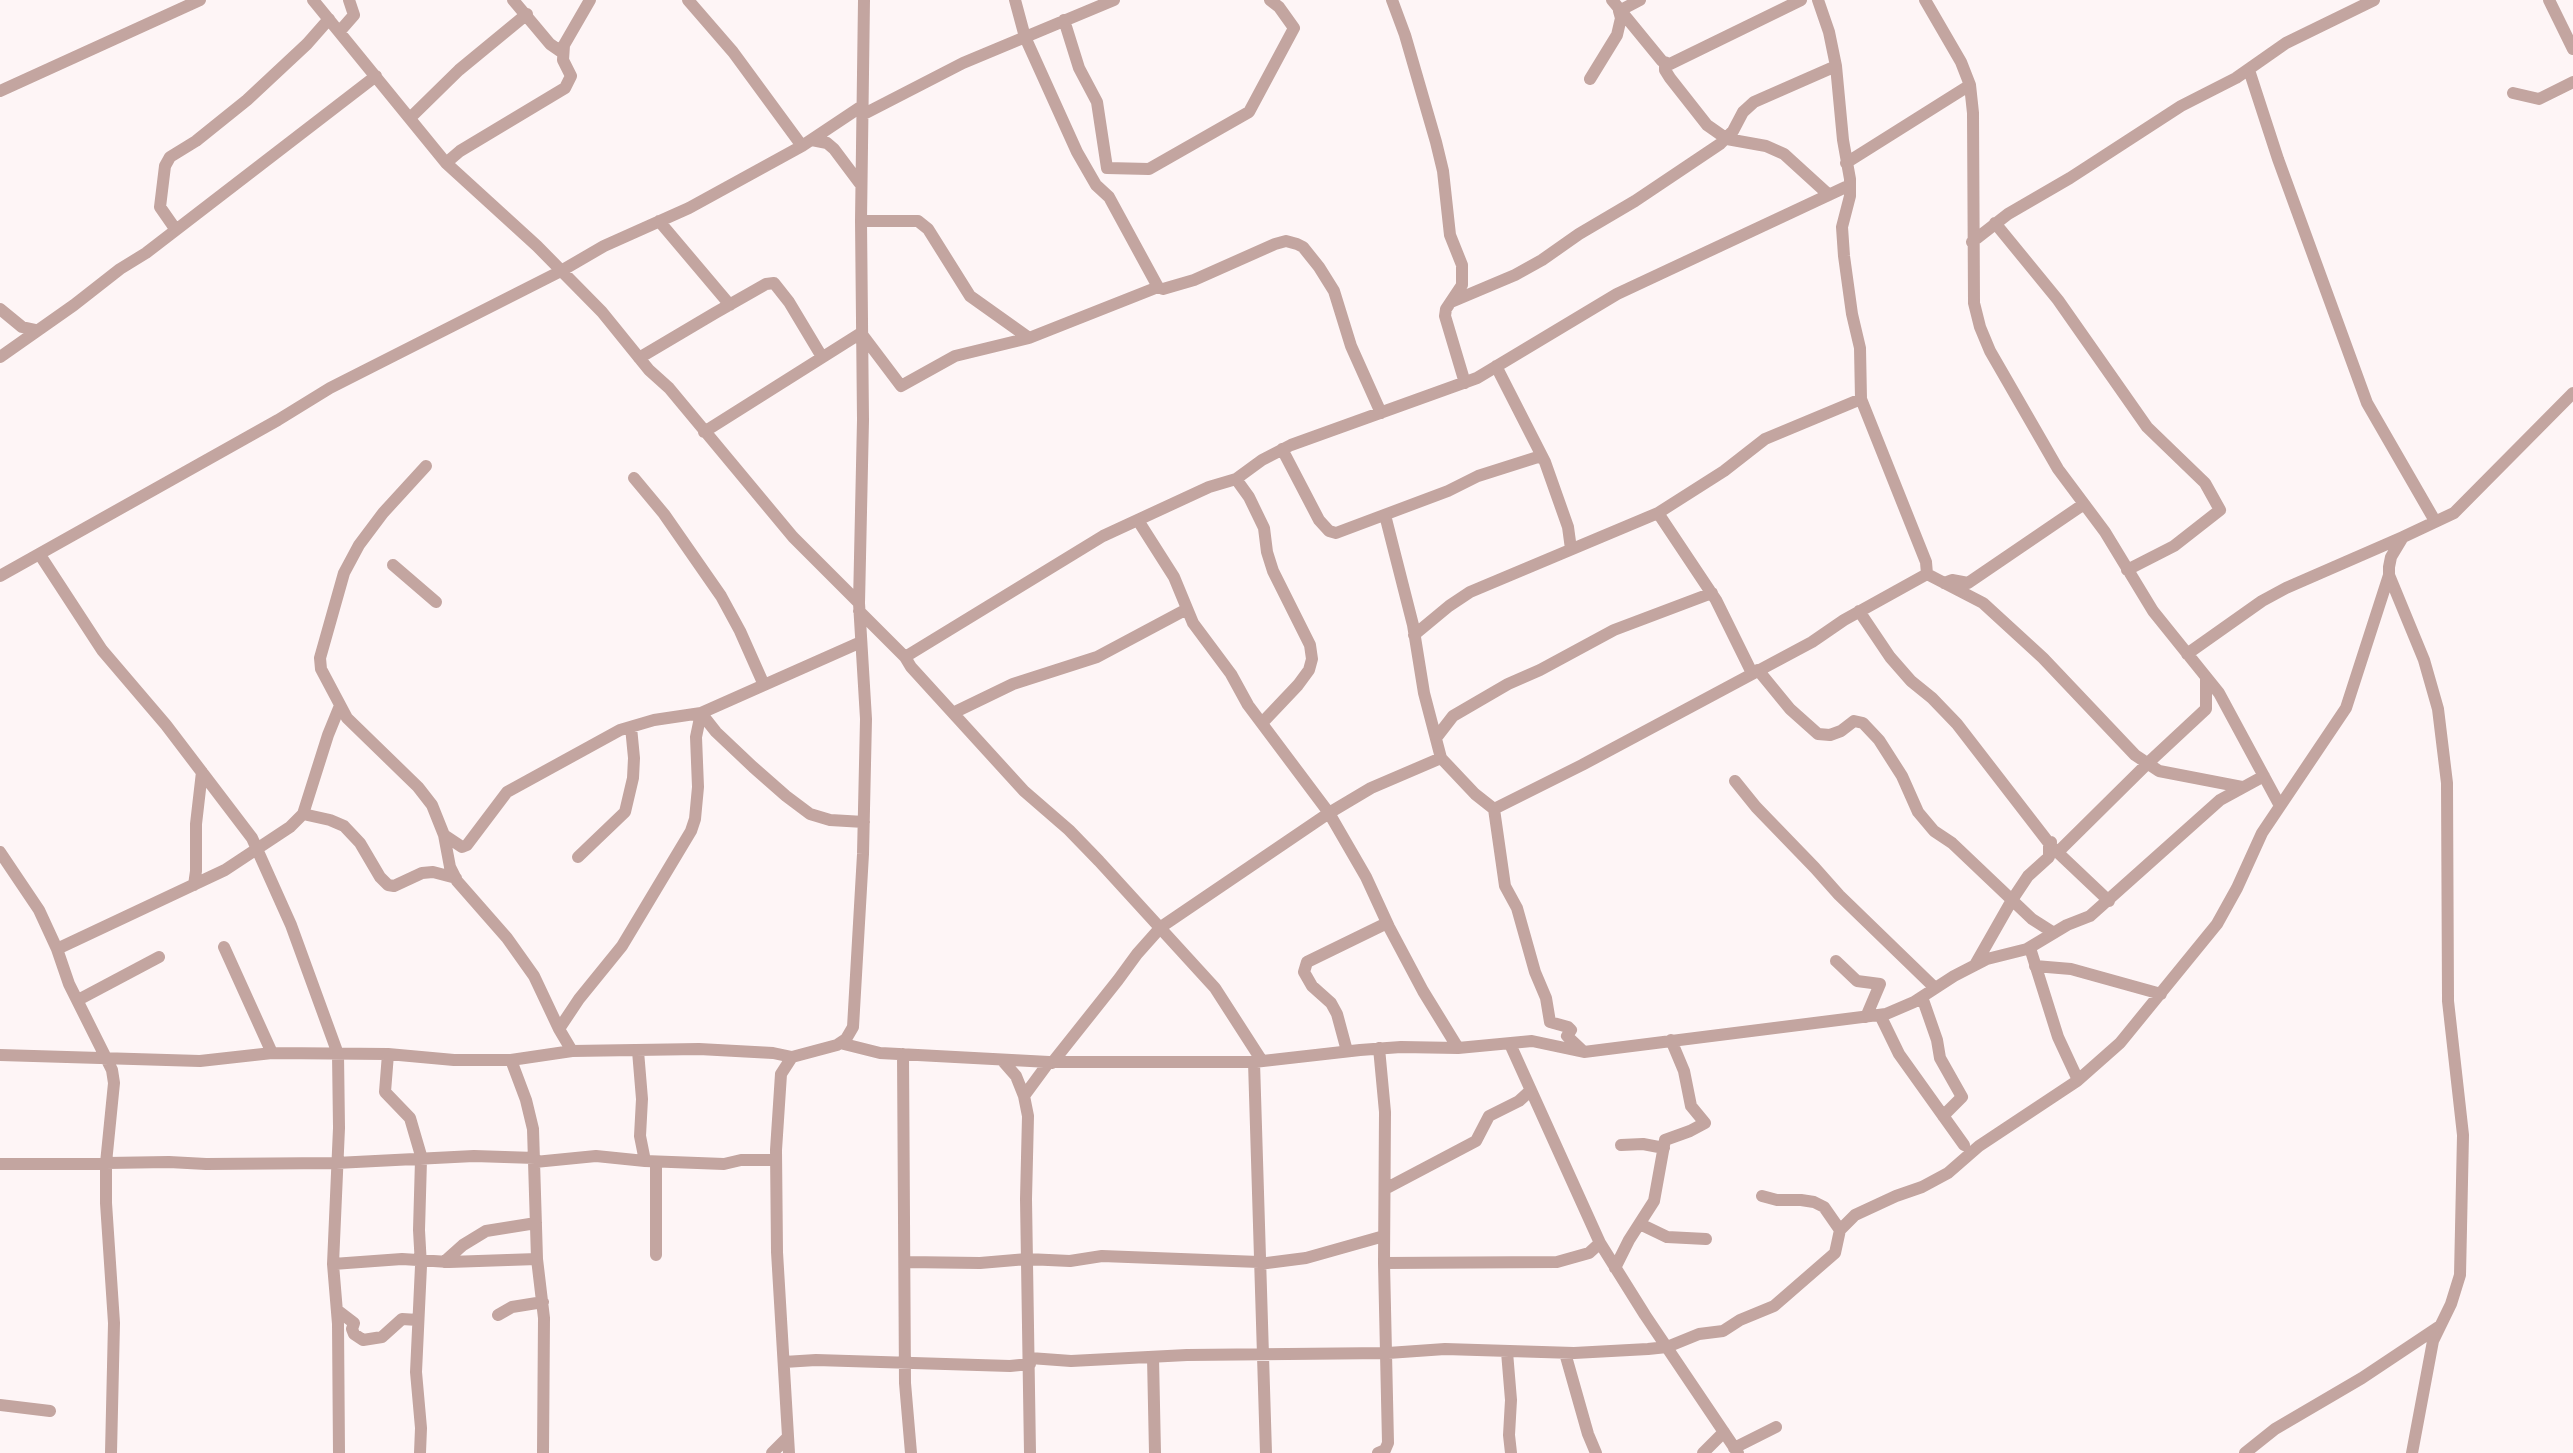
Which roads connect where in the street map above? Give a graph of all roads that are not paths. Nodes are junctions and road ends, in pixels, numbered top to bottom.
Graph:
1 (200, 0) edge
2 (313, 0) edge
3 (349, 0) edge
4 (513, 0) edge
5 (590, 0) edge
6 (688, 0) edge
7 (864, 0) edge
8 (1015, 0) edge
9 (1114, 0) edge
10 (1270, 0) edge
11 (1392, 0) edge
12 (1640, 0) edge
13 (1801, 0) edge
14 (1818, 0) edge
15 (1925, 0) edge
16 (2374, 0) edge
17 (2549, 0) edge
18 (1616, 5) edge
19 (527, 14) junction
20 (329, 19) junction
21 (1064, 20) junction
22 (340, 31) junction
23 (1025, 37) junction
24 (2573, 49) edge
25 (563, 53) junction
26 (1665, 63) junction
27 (1836, 66) junction
28 (2249, 70) junction
29 (375, 76) junction
30 (1590, 79) dead end
31 (2573, 82) edge
32 (1970, 85) junction
33 (0, 91) edge
34 (2513, 93) dead end
35 (862, 110) junction
36 (410, 118) junction
37 (1727, 139) junction
38 (807, 143) junction
39 (446, 163) junction
40 (1846, 163) junction
41 (861, 185) junction
42 (1850, 185) junction
43 (1828, 195) junction
44 (659, 221) junction
45 (861, 221) junction
46 (1995, 223) junction
47 (176, 230) junction
48 (1972, 242) junction
49 (561, 271) junction
50 (1158, 287) junction
51 (1451, 302) junction
52 (730, 305) junction
53 (0, 309) edge
54 (36, 330) junction
55 (861, 333) junction
56 (1029, 338) junction
57 (0, 357) edge
58 (822, 357) junction
59 (639, 358) junction
60 (1496, 366) junction
61 (1465, 383) junction
62 (2573, 393) edge
63 (1861, 399) junction
64 (1381, 413) junction
65 (704, 432) junction
66 (1282, 449) junction
67 (1541, 456) junction
68 (426, 466) dead end
69 (634, 478) dead end
70 (1236, 478) junction
71 (2084, 504) junction
72 (1658, 513) junction
73 (1385, 515) junction
74 (2435, 521) junction
75 (1139, 522) junction
76 (2403, 537) junction
77 (1571, 549) junction
78 (40, 555) junction
79 (393, 565) dead end
80 (2127, 570) junction
81 (1927, 574) junction
82 (2389, 575) junction
83 (0, 576) edge
84 (1944, 584) junction
85 (1712, 593) junction
86 (436, 602) dead end
87 (859, 607) junction
88 (1187, 609) junction
89 (1859, 611) junction
90 (1414, 635) junction
91 (861, 642) junction
92 (2187, 654) junction
93 (905, 657) junction
94 (1755, 671) junction
95 (2206, 677) junction
96 (764, 684) junction
97 (339, 708) junction
98 (701, 713) junction
99 (953, 713) junction
100 (1262, 723) junction
101 (631, 727) junction
102 (1436, 738) junction
103 (1441, 758) junction
104 (2148, 763) junction
105 (202, 772) junction
106 (2264, 776) junction
107 (1735, 782) dead end
108 (2242, 787) junction
109 (2280, 807) junction
110 (1494, 809) junction
111 (1329, 813) junction
112 (303, 814) junction
113 (864, 822) junction
114 (444, 835) junction
115 (2053, 845) junction
116 (257, 849) junction
117 (0, 852) edge
118 (578, 857) dead end
119 (456, 878) junction
120 (194, 885) junction
121 (2012, 900) junction
122 (2109, 901) junction
123 (1387, 923) junction
124 (1161, 927) junction
125 (2054, 933) junction
126 (224, 947) dead end
127 (2030, 948) junction
128 (57, 949) junction
129 (159, 957) dead end
130 (1836, 961) dead end
131 (1976, 965) junction
132 (2035, 966) junction
133 (1935, 988) junction
134 (2161, 994) junction
135 (1922, 997) junction
136 (78, 1000) junction
137 (1880, 1015) junction
138 (1866, 1017) junction
139 (559, 1029) junction
140 (1671, 1040) junction
141 (840, 1043) junction
142 (1510, 1044) junction
143 (1379, 1048) junction
144 (1458, 1048) junction
145 (572, 1051) junction
146 (638, 1051) junction
147 (1347, 1051) junction
148 (1584, 1052) junction
149 (272, 1053) junction
150 (338, 1054) junction
151 (388, 1054) junction
152 (903, 1054) junction
153 (0, 1055) edge
154 (107, 1056) junction
155 (792, 1057) junction
156 (511, 1060) junction
157 (1002, 1060) junction
158 (1258, 1061) junction
159 (1050, 1063) junction
160 (2078, 1080) junction
161 (1530, 1091) junction
162 (1024, 1096) junction
163 (1942, 1116) junction
164 (1621, 1145) dead end
165 (1964, 1145) dead end
166 (1664, 1148) junction
167 (422, 1159) junction
168 (535, 1160) junction
169 (776, 1160) junction
170 (336, 1162) junction
171 (0, 1164) edge
172 (107, 1164) junction
173 (651, 1164) junction
174 (1385, 1189) junction
175 (1762, 1196) dead end
176 (536, 1223) junction
177 (1640, 1224) junction
178 (1840, 1230) junction
179 (1384, 1236) junction
180 (1706, 1239) dead end
181 (1600, 1243) junction
182 (656, 1255) dead end
183 (537, 1259) junction
184 (1027, 1259) junction
185 (420, 1260) junction
186 (444, 1262) junction
187 (906, 1262) junction
188 (1259, 1263) junction
189 (1384, 1263) junction
190 (333, 1264) junction
191 (1615, 1268) junction
192 (543, 1302) junction
193 (337, 1310) junction
194 (498, 1315) dead end
195 (418, 1320) junction
196 (2441, 1326) junction
197 (1667, 1347) junction
198 (1506, 1352) junction
199 (1388, 1353) junction
200 (1565, 1353) junction
201 (1263, 1356) junction
202 (1153, 1358) junction
203 (1030, 1361) junction
204 (784, 1362) junction
205 (906, 1362) junction
206 (0, 1405) edge
207 (50, 1410) dead end
208 (1776, 1427) dead end
209 (1724, 1432) junction
210 (788, 1437) junction
211 (1736, 1451) edge
212 (111, 1453) edge
213 (339, 1453) edge
214 (420, 1453) edge
215 (543, 1453) edge
216 (772, 1453) edge
217 (789, 1453) edge
218 (911, 1453) edge
219 (1030, 1453) edge
220 (1155, 1453) edge
221 (1266, 1453) edge
222 (1378, 1453) edge
223 (1511, 1453) edge
224 (1596, 1453) edge
225 (1703, 1453) edge
226 (2245, 1453) edge
227 (2412, 1453) edge

1 - 33 street
2 - 20 street
3 - 22 street
4 - 19 street
5 - 25 street
6 - 38 street
7 - 35 street
8 - 23 street
9 - 21 street
10 - 21 street
11 - 51 street
12 - 18 street
13 - 26 street
14 - 27 street
15 - 32 street
16 - 28 street
17 - 24 street
18 - 26 street
18 - 30 street
19 - 25 street
19 - 36 street
20 - 22 street
20 - 47 street
21 - 23 street
22 - 29 street
23 - 35 street
23 - 50 street
25 - 39 street
26 - 37 street
27 - 37 street
27 - 40 street
28 - 46 street
28 - 74 street
29 - 36 street
29 - 47 street
31 - 34 street
32 - 40 street
32 - 48 street
35 - 38 street
35 - 41 street
36 - 39 street
37 - 43 street
37 - 51 street
38 - 41 street
38 - 44 street
39 - 49 street
40 - 42 street
41 - 45 street
42 - 43 street
42 - 63 street
43 - 60 street
44 - 49 street
44 - 52 street
45 - 55 street
45 - 56 street
46 - 48 street
46 - 80 street
47 - 54 street
48 - 71 street
49 - 59 street
49 - 78 street
50 - 56 street
50 - 64 street
51 - 61 street
52 - 58 street
52 - 59 street
53 - 54 street
54 - 57 street
55 - 56 street
55 - 58 street
55 - 87 street
58 - 65 street
59 - 65 street
60 - 61 street
60 - 67 street
61 - 64 street
62 - 74 street
63 - 72 street
63 - 81 street
64 - 66 street
65 - 87 street
66 - 70 street
66 - 73 street
67 - 73 street
67 - 77 street
68 - 97 street
69 - 96 street
70 - 75 street
70 - 100 street
71 - 80 street
71 - 84 street
72 - 77 street
72 - 85 street
73 - 90 street
74 - 76 street
75 - 88 street
75 - 93 street
76 - 82 street
76 - 92 street
77 - 90 street
78 - 83 street
78 - 105 street
79 - 86 street
80 - 92 street
81 - 84 street
81 - 89 street
82 - 109 street
82 - 196 street
84 - 104 street
85 - 94 street
85 - 102 street
87 - 91 street
87 - 93 street
88 - 99 street
88 - 100 street
89 - 94 street
89 - 115 street
90 - 102 street
91 - 96 street
91 - 113 street
92 - 95 street
93 - 99 street
94 - 110 street
94 - 121 street
95 - 104 street
95 - 106 street
96 - 98 street
97 - 112 street
97 - 114 street
98 - 101 street
98 - 113 street
98 - 139 street
99 - 124 street
100 - 111 street
101 - 114 street
101 - 118 street
102 - 103 street
103 - 110 street
103 - 111 street
104 - 108 street
104 - 115 street
105 - 116 street
105 - 120 street
106 - 108 street
106 - 109 street
107 - 133 street
108 - 122 street
109 - 134 street
110 - 148 street
111 - 123 street
111 - 124 street
112 - 116 street
112 - 119 street
113 - 141 street
114 - 119 street
115 - 121 street
115 - 122 street
116 - 120 street
116 - 150 street
117 - 128 street
119 - 139 street
120 - 128 street
121 - 125 street
121 - 131 street
122 - 125 street
123 - 144 street
123 - 147 street
124 - 158 street
124 - 159 street
125 - 127 street
126 - 149 street
127 - 131 street
127 - 132 street
128 - 136 street
129 - 136 street
130 - 138 street
131 - 133 street
132 - 134 street
132 - 160 street
133 - 135 street
134 - 160 street
135 - 137 street
135 - 163 street
136 - 154 street
137 - 138 street
137 - 163 street
138 - 140 street
139 - 145 street
140 - 148 street
140 - 166 street
141 - 152 street
141 - 155 street
142 - 144 street
142 - 148 street
142 - 161 street
143 - 144 street
143 - 147 street
143 - 174 street
145 - 146 street
145 - 156 street
146 - 155 street
146 - 173 street
147 - 158 street
149 - 150 street
149 - 154 street
150 - 151 street
150 - 170 street
151 - 156 street
151 - 167 street
152 - 157 street
152 - 187 street
153 - 154 street
154 - 172 street
155 - 169 street
156 - 168 street
157 - 159 street
157 - 162 street
158 - 159 street
158 - 188 street
159 - 162 street
160 - 178 street
161 - 174 street
161 - 181 street
162 - 184 street
163 - 165 street
164 - 166 street
166 - 177 street
167 - 168 street
167 - 170 street
167 - 185 street
168 - 173 street
168 - 176 street
169 - 173 street
169 - 204 street
170 - 172 street
170 - 190 street
171 - 172 street
172 - 212 street
173 - 182 street
174 - 179 street
175 - 178 street
176 - 183 street
176 - 186 street
177 - 180 street
177 - 191 street
178 - 197 street
179 - 188 street
179 - 189 street
181 - 189 street
181 - 191 street
183 - 186 street
183 - 192 street
184 - 187 street
184 - 188 street
184 - 203 street
185 - 186 street
185 - 190 street
185 - 195 street
187 - 205 street
188 - 201 street
189 - 199 street
190 - 193 street
191 - 197 street
192 - 194 street
192 - 215 street
193 - 195 street
193 - 213 street
195 - 214 street
196 - 226 street
196 - 227 street
197 - 200 street
197 - 209 street
198 - 199 street
198 - 200 street
198 - 223 street
199 - 201 street
199 - 222 street
200 - 224 street
201 - 202 street
201 - 221 street
202 - 203 street
202 - 220 street
203 - 205 street
203 - 219 street
204 - 205 street
204 - 210 street
205 - 218 street
206 - 207 street
208 - 211 street
209 - 211 street
209 - 225 street
210 - 216 street
210 - 217 street

